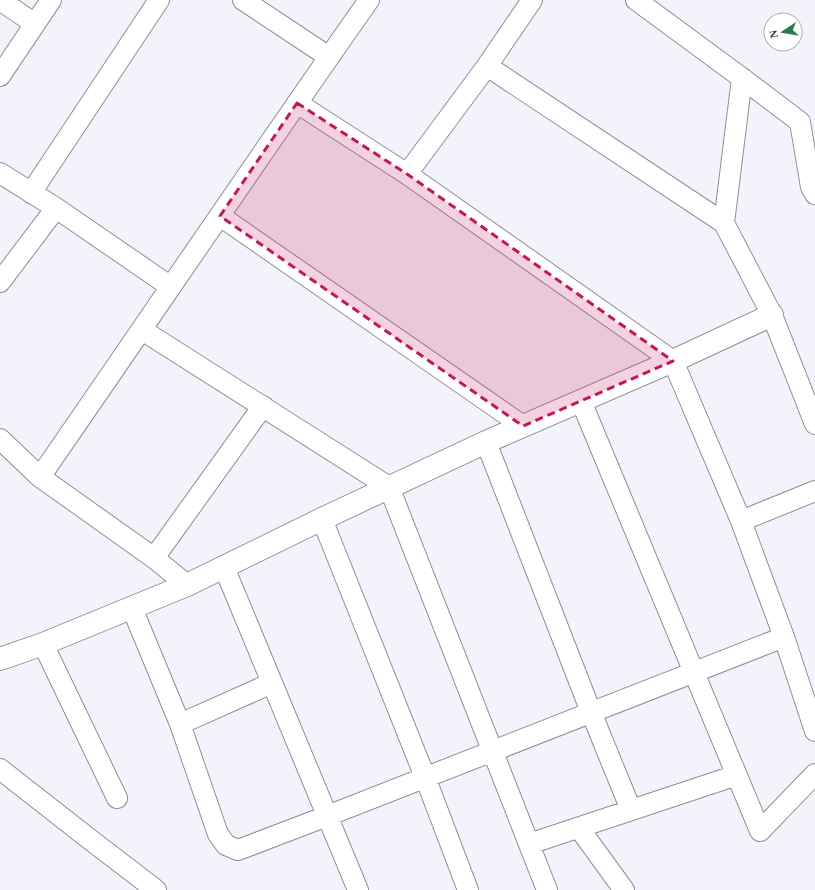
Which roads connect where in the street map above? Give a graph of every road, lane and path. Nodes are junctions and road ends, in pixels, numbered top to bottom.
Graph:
1 (0, 0) edge
2 (51, 0) edge
3 (159, 0) edge
4 (242, 0) edge
5 (369, 0) edge
6 (532, 0) edge
7 (636, 0) edge
8 (35, 24) junction
9 (329, 57) junction
10 (487, 66) junction
11 (0, 76) edge
12 (742, 78) junction
13 (297, 103) junction
14 (808, 128) edge
15 (0, 173) edge
16 (407, 174) junction
17 (31, 193) junction
18 (815, 194) edge
19 (56, 208) junction
20 (220, 216) junction
21 (724, 223) junction
22 (0, 282) edge
23 (171, 287) junction
24 (772, 314) junction
25 (142, 330) junction
26 (673, 361) junction
27 (580, 401) junction
28 (262, 406) junction
29 (815, 424) edge
30 (523, 426) junction
31 (0, 439) edge
32 (486, 442) junction
33 (40, 477) junction
34 (389, 487) junction
35 (815, 490) edge
36 (322, 519) junction
37 (741, 521) junction
38 (154, 558) junction
39 (224, 567) junction
40 (188, 585) junction
41 (132, 608) junction
42 (784, 636) junction
43 (43, 644) junction
44 (0, 659) edge
45 (694, 672) junction
46 (272, 683) junction
47 (591, 712) junction
48 (180, 724) junction
49 (815, 731) edge
50 (492, 751) junction
51 (0, 769) edge
52 (815, 774) edge
53 (737, 775) junction
54 (425, 777) junction
55 (117, 798) dead end
56 (631, 810) junction
57 (327, 816) junction
58 (579, 828) junction
59 (529, 844) junction
60 (156, 890) edge
61 (358, 890) edge
62 (468, 890) edge
63 (547, 890) edge
64 (624, 890) edge

1 - 8 street
2 - 8 street
3 - 17 street
4 - 9 street
5 - 9 street
6 - 10 street
7 - 12 street
8 - 11 street
9 - 13 street
10 - 16 street
10 - 21 street
12 - 14 street
12 - 21 street
13 - 16 street
13 - 20 street
14 - 18 street
15 - 17 street
16 - 26 street
17 - 19 street
19 - 22 street
19 - 23 street
20 - 23 street
20 - 30 street
21 - 24 street
23 - 25 street
24 - 26 street
24 - 29 street
25 - 28 street
25 - 33 street
26 - 27 street
26 - 37 street
27 - 30 street
27 - 45 street
28 - 34 street
28 - 38 street
30 - 32 street
31 - 33 street
32 - 34 street
32 - 47 street
33 - 38 street
34 - 36 street
34 - 50 street
35 - 37 street
36 - 39 street
36 - 54 street
37 - 42 street
38 - 40 street
39 - 40 street
39 - 46 street
40 - 41 street
41 - 43 street
41 - 48 street
42 - 45 street
42 - 49 street
43 - 44 street
43 - 55 street
45 - 47 street
45 - 53 street
46 - 48 street
46 - 57 street
47 - 50 street
47 - 56 street
48 - 57 street
50 - 54 street
50 - 59 street
51 - 60 street
52 - 53 street
53 - 56 street
54 - 57 street
54 - 62 street
56 - 58 street
57 - 61 street
58 - 59 street
58 - 64 street
59 - 63 street

